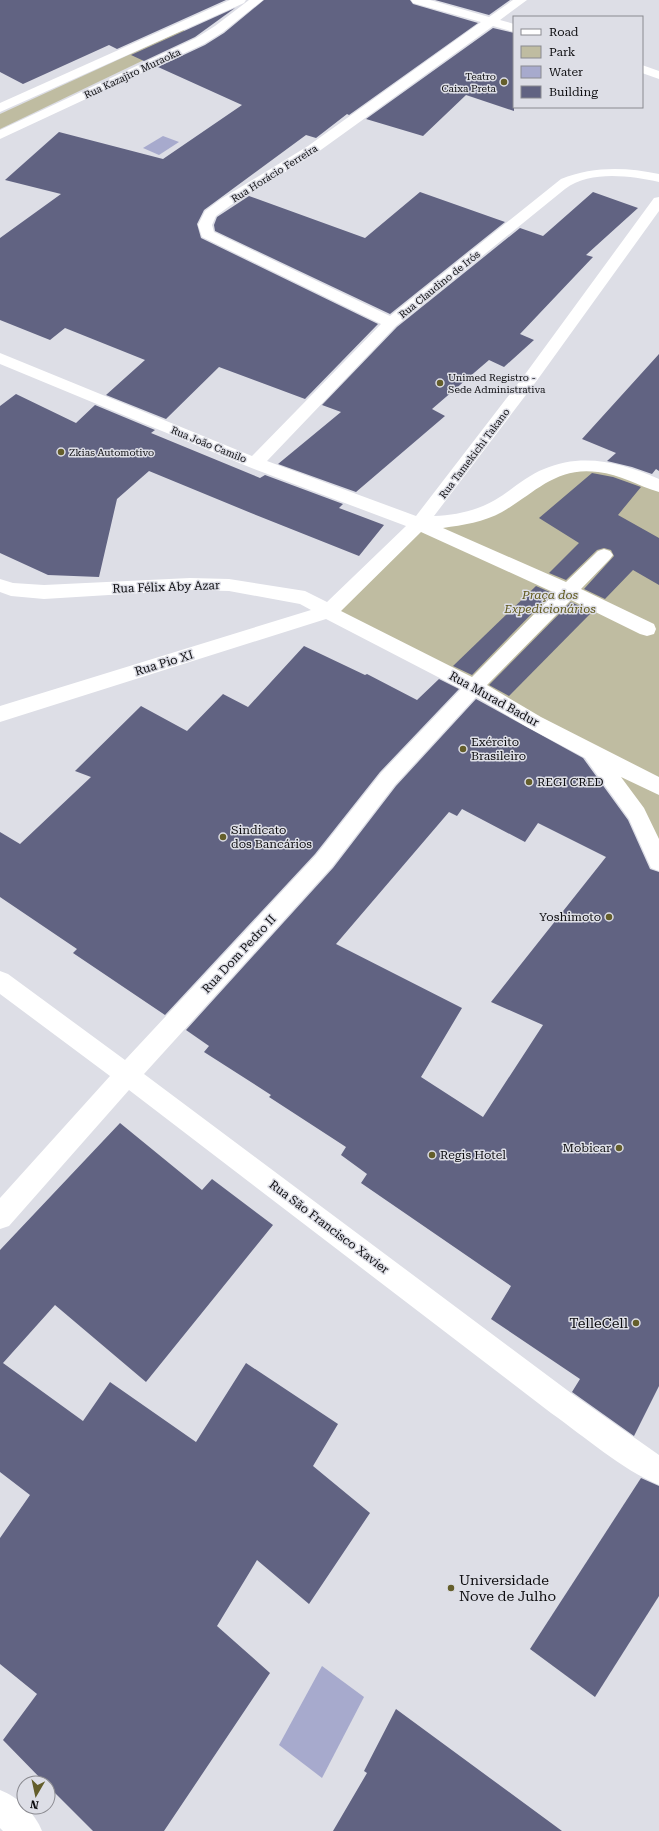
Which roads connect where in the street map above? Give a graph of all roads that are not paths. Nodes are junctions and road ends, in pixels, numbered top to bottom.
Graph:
1 (240, 0) edge
2 (257, 0) edge
3 (417, 0) edge
4 (521, 0) edge
5 (490, 20) junction
6 (513, 28) edge
7 (643, 69) edge
8 (659, 75) edge
9 (0, 108) edge
10 (0, 136) edge
11 (659, 178) edge
12 (659, 201) edge
13 (391, 323) junction
14 (0, 358) edge
15 (255, 463) junction
16 (659, 486) edge
17 (419, 524) junction
18 (604, 555) dead end
19 (0, 585) edge
20 (568, 591) junction
21 (328, 612) junction
22 (647, 629) dead end
23 (474, 687) junction
24 (0, 714) edge
25 (590, 751) junction
26 (659, 787) edge
27 (659, 862) edge
28 (0, 981) edge
29 (127, 1075) junction
30 (0, 1217) edge
31 (659, 1471) edge
32 (0, 1806) edge
33 (26, 1831) edge

1 - 9 street, Rua Kazajiro Muraoka
2 - 10 street, Rua Kazajiro Muraoka
3 - 5 street
4 - 5 street, Rua Horácio Ferreira
5 - 6 street
5 - 13 street, Rua Horácio Ferreira
7 - 8 street
11 - 13 street, Rua Claudino de Irós
12 - 17 street, Rua Tamekichi Takano
13 - 15 street, Rua Claudino de Irós
14 - 15 street, Rua João Camilo
15 - 17 street, Rua João Camilo
16 - 17 street
17 - 20 street, Rua João Camilo
17 - 21 street, Rua Tamekichi Takano
18 - 20 street, Rua Dom Pedro II
19 - 21 street, Rua Félix Aby Azar
20 - 22 street, Rua João Camilo
20 - 23 street, Rua Dom Pedro II
21 - 23 street, Rua Murad Badur
21 - 24 street, Rua Pio XI
23 - 25 street, Rua Murad Badur
23 - 29 street, Rua Dom Pedro II
25 - 26 street, Rua Murad Badur
25 - 27 street
28 - 29 street, Rua São Francisco Xavier
29 - 30 street, Rua Dom Pedro II
29 - 31 street, Rua São Francisco Xavier
32 - 33 street

